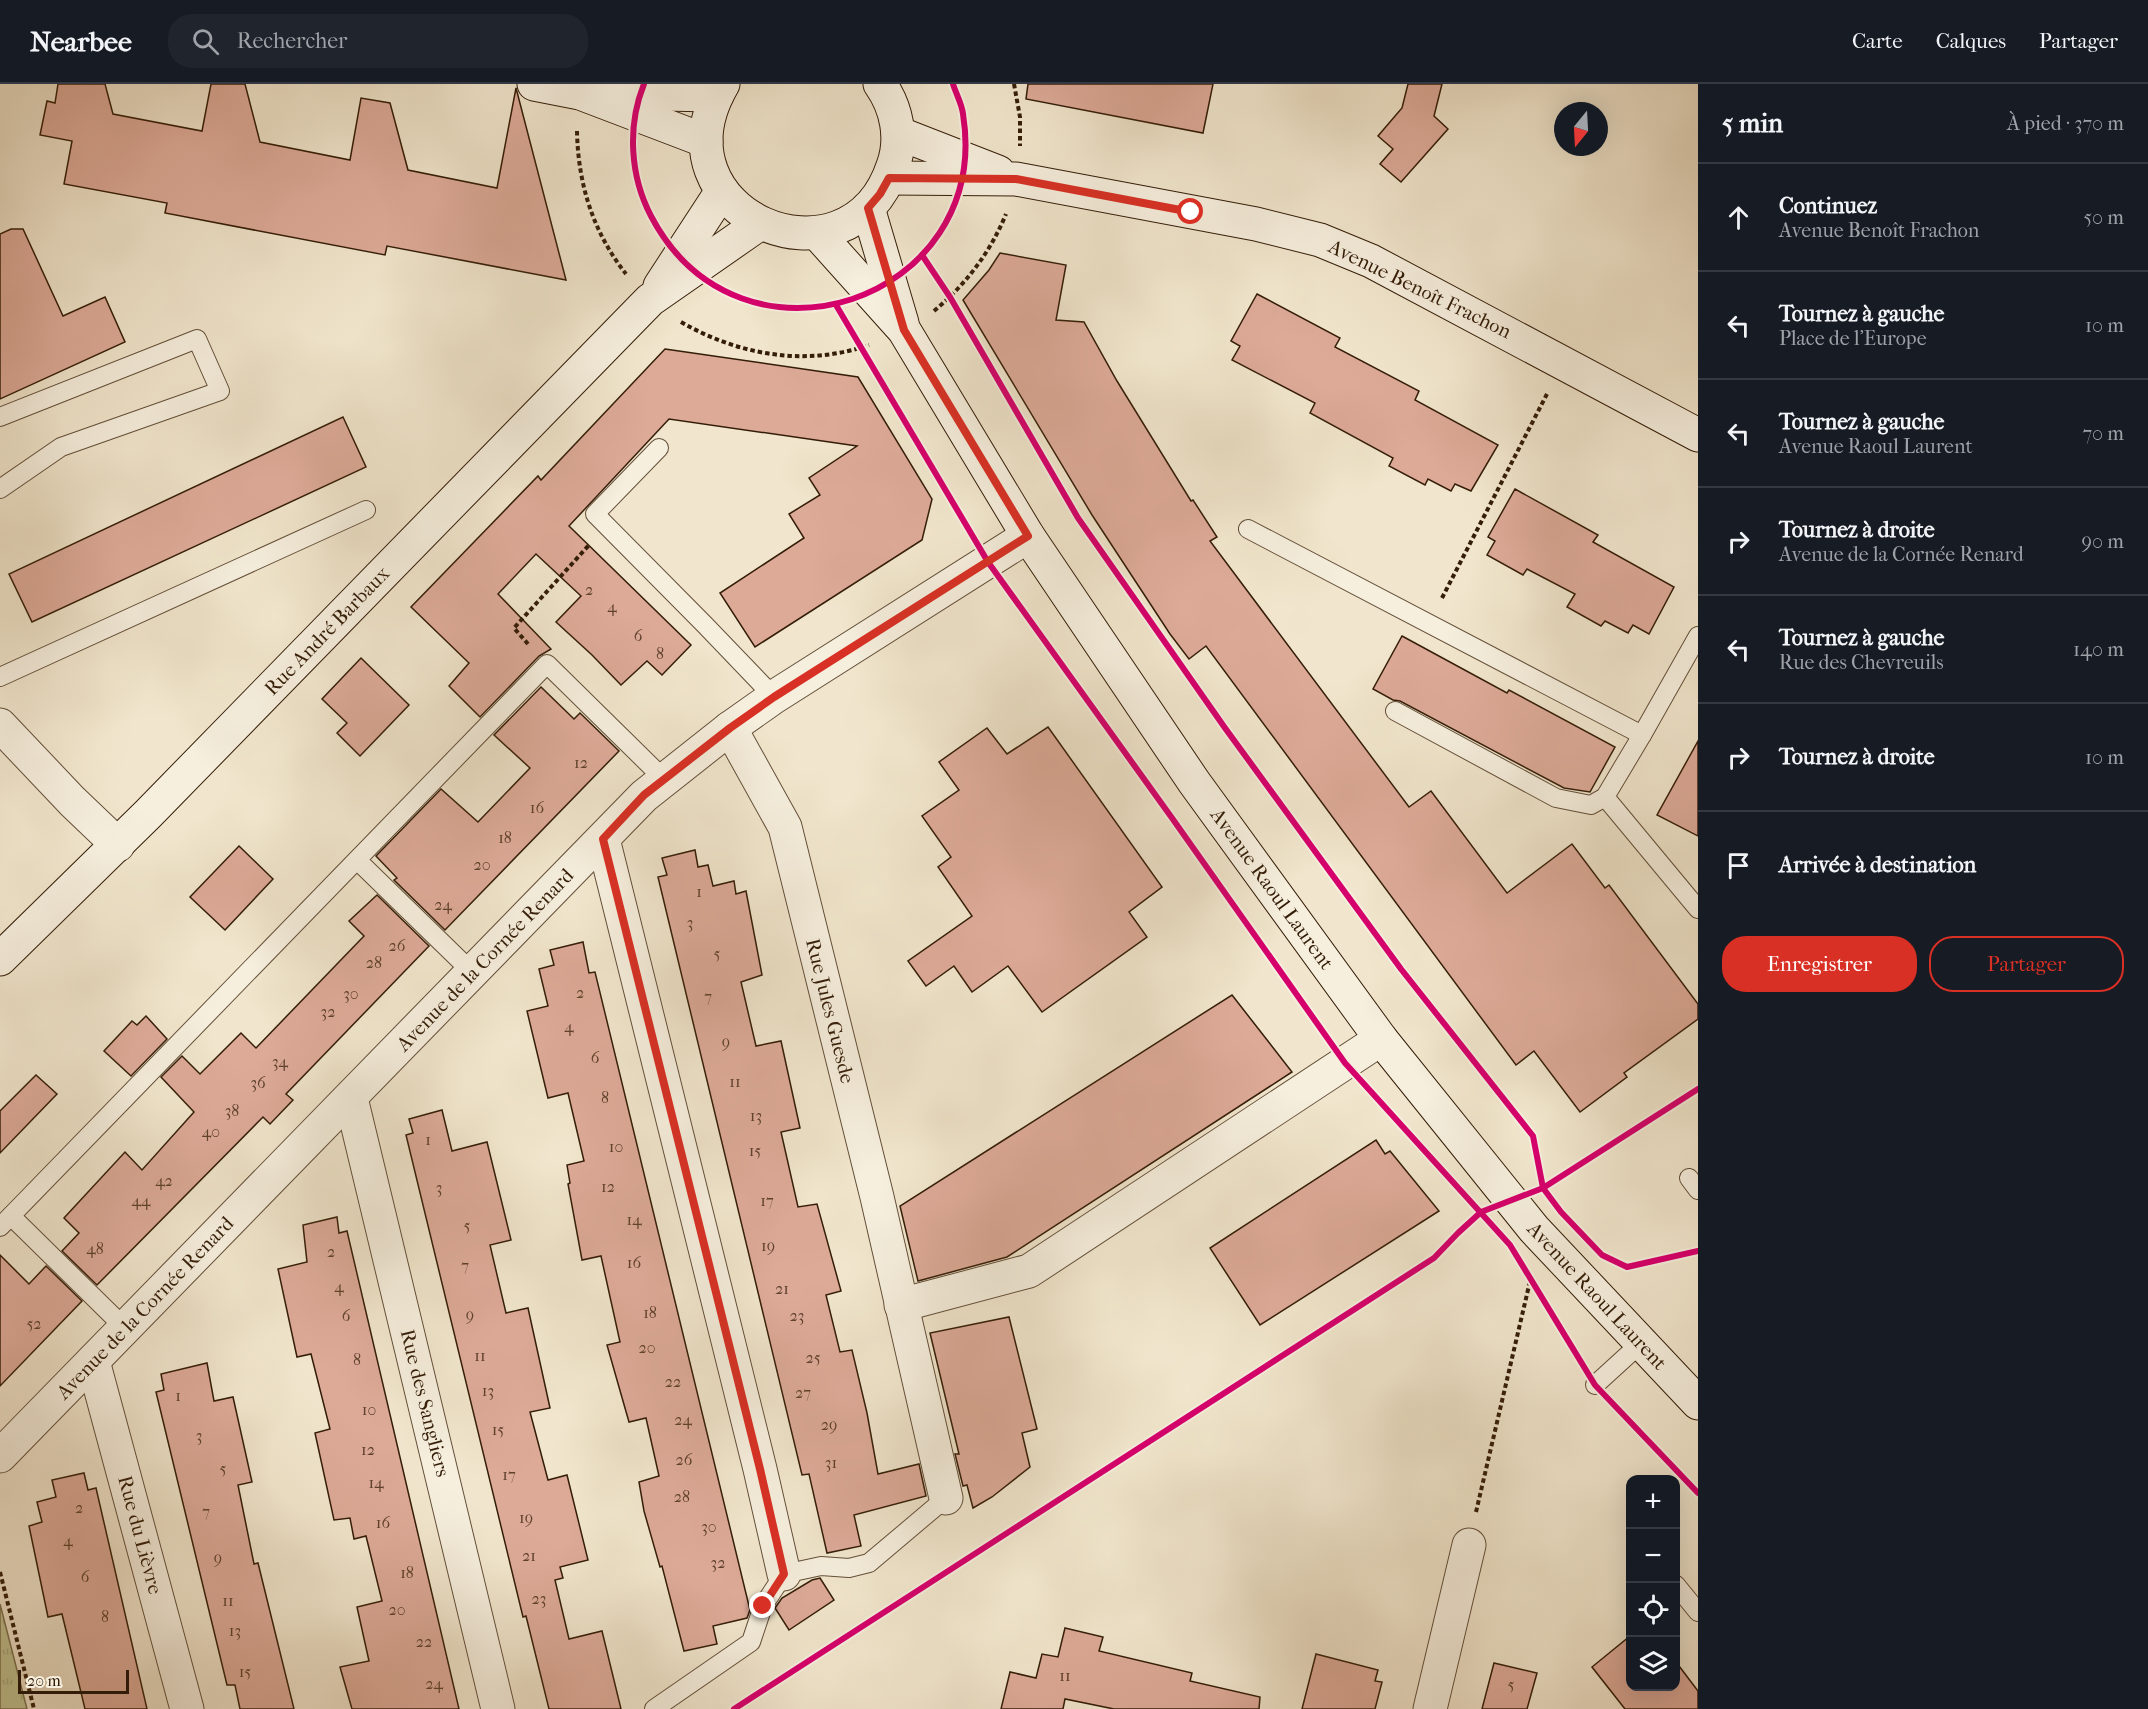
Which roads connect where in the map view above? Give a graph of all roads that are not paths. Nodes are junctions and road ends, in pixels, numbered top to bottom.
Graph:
1 (534, 84) edge
2 (885, 86) edge
3 (720, 89) edge
4 (580, 93) junction
5 (898, 133) junction
6 (706, 141) junction
7 (889, 178) junction
8 (1016, 179) junction
9 (722, 191) junction
10 (868, 208) junction
11 (759, 224) junction
12 (817, 233) junction
13 (650, 300) junction
14 (904, 330) junction
15 (0, 417) edge
16 (1698, 435) edge
17 (659, 448) dead end
18 (0, 489) edge
19 (366, 510) dead end
20 (1248, 529) dead end
21 (1028, 536) junction
22 (1698, 636) edge
23 (0, 677) edge
24 (774, 697) junction
25 (1395, 711) dead end
26 (0, 725) edge
27 (730, 728) junction
28 (1642, 735) junction
29 (665, 780) junction
30 (1605, 797) junction
31 (603, 839) junction
32 (118, 845) junction
33 (357, 860) junction
34 (1698, 909) edge
35 (0, 959) edge
36 (473, 973) junction
37 (1381, 1040) junction
38 (351, 1098) junction
39 (5, 1222) edge
40 (901, 1305) junction
41 (125, 1328) junction
42 (1641, 1343) junction
43 (93, 1361) junction
44 (1595, 1385) dead end
45 (1698, 1403) edge
46 (0, 1456) edge
47 (946, 1498) joint
48 (1469, 1545) road end
49 (784, 1574) junction
50 (1680, 1590) edge
51 (1698, 1612) edge
52 (187, 1709) edge
53 (498, 1709) edge
54 (654, 1709) edge
55 (1430, 1709) edge

1 - 4 street
2 - 5 street
3 - 4 street
3 - 6 street
4 - 6 street
5 - 7 street
5 - 8 street, Avenue Benoît Frachon
6 - 9 street
7 - 8 street, Avenue Benoît Frachon
7 - 10 street
8 - 16 street, Avenue Benoît Frachon
9 - 11 street
9 - 13 street, Rue André Barbaux
10 - 12 street
10 - 14 street, Avenue Raoul Laurent
11 - 12 street
11 - 13 street, Rue André Barbaux
12 - 14 street, Avenue Raoul Laurent
13 - 32 street, Rue André Barbaux
14 - 21 street, Avenue Raoul Laurent
15 - 18 lane
17 - 24 lane
19 - 23 lane
20 - 28 lane
21 - 24 street, Avenue de la Cornée Renard
21 - 37 street, Avenue Raoul Laurent
22 - 28 lane
24 - 27 street, Avenue de la Cornée Renard
25 - 30 lane
26 - 32 street
27 - 29 street, Avenue de la Cornée Renard
27 - 40 street, Rue Jules Guesde
28 - 30 lane
29 - 31 street, Avenue de la Cornée Renard
29 - 33 lane
30 - 34 lane
31 - 36 street, Avenue de la Cornée Renard
31 - 49 street
32 - 35 street, Rue André Barbaux
33 - 36 lane
33 - 39 lane
36 - 38 street, Avenue de la Cornée Renard
37 - 40 street
37 - 42 street, Avenue Raoul Laurent
38 - 41 street, Avenue de la Cornée Renard
38 - 53 street, Rue des Sangliers
39 - 41 lane
40 - 47 street, Rue Jules Guesde
41 - 43 street, Avenue de la Cornée Renard
42 - 44 lane
42 - 45 street, Avenue Raoul Laurent
43 - 46 street, Avenue de la Cornée Renard
43 - 52 street, Rue du Lièvre
47 - 49 lane
48 - 55 street
49 - 54 lane
50 - 51 lane

